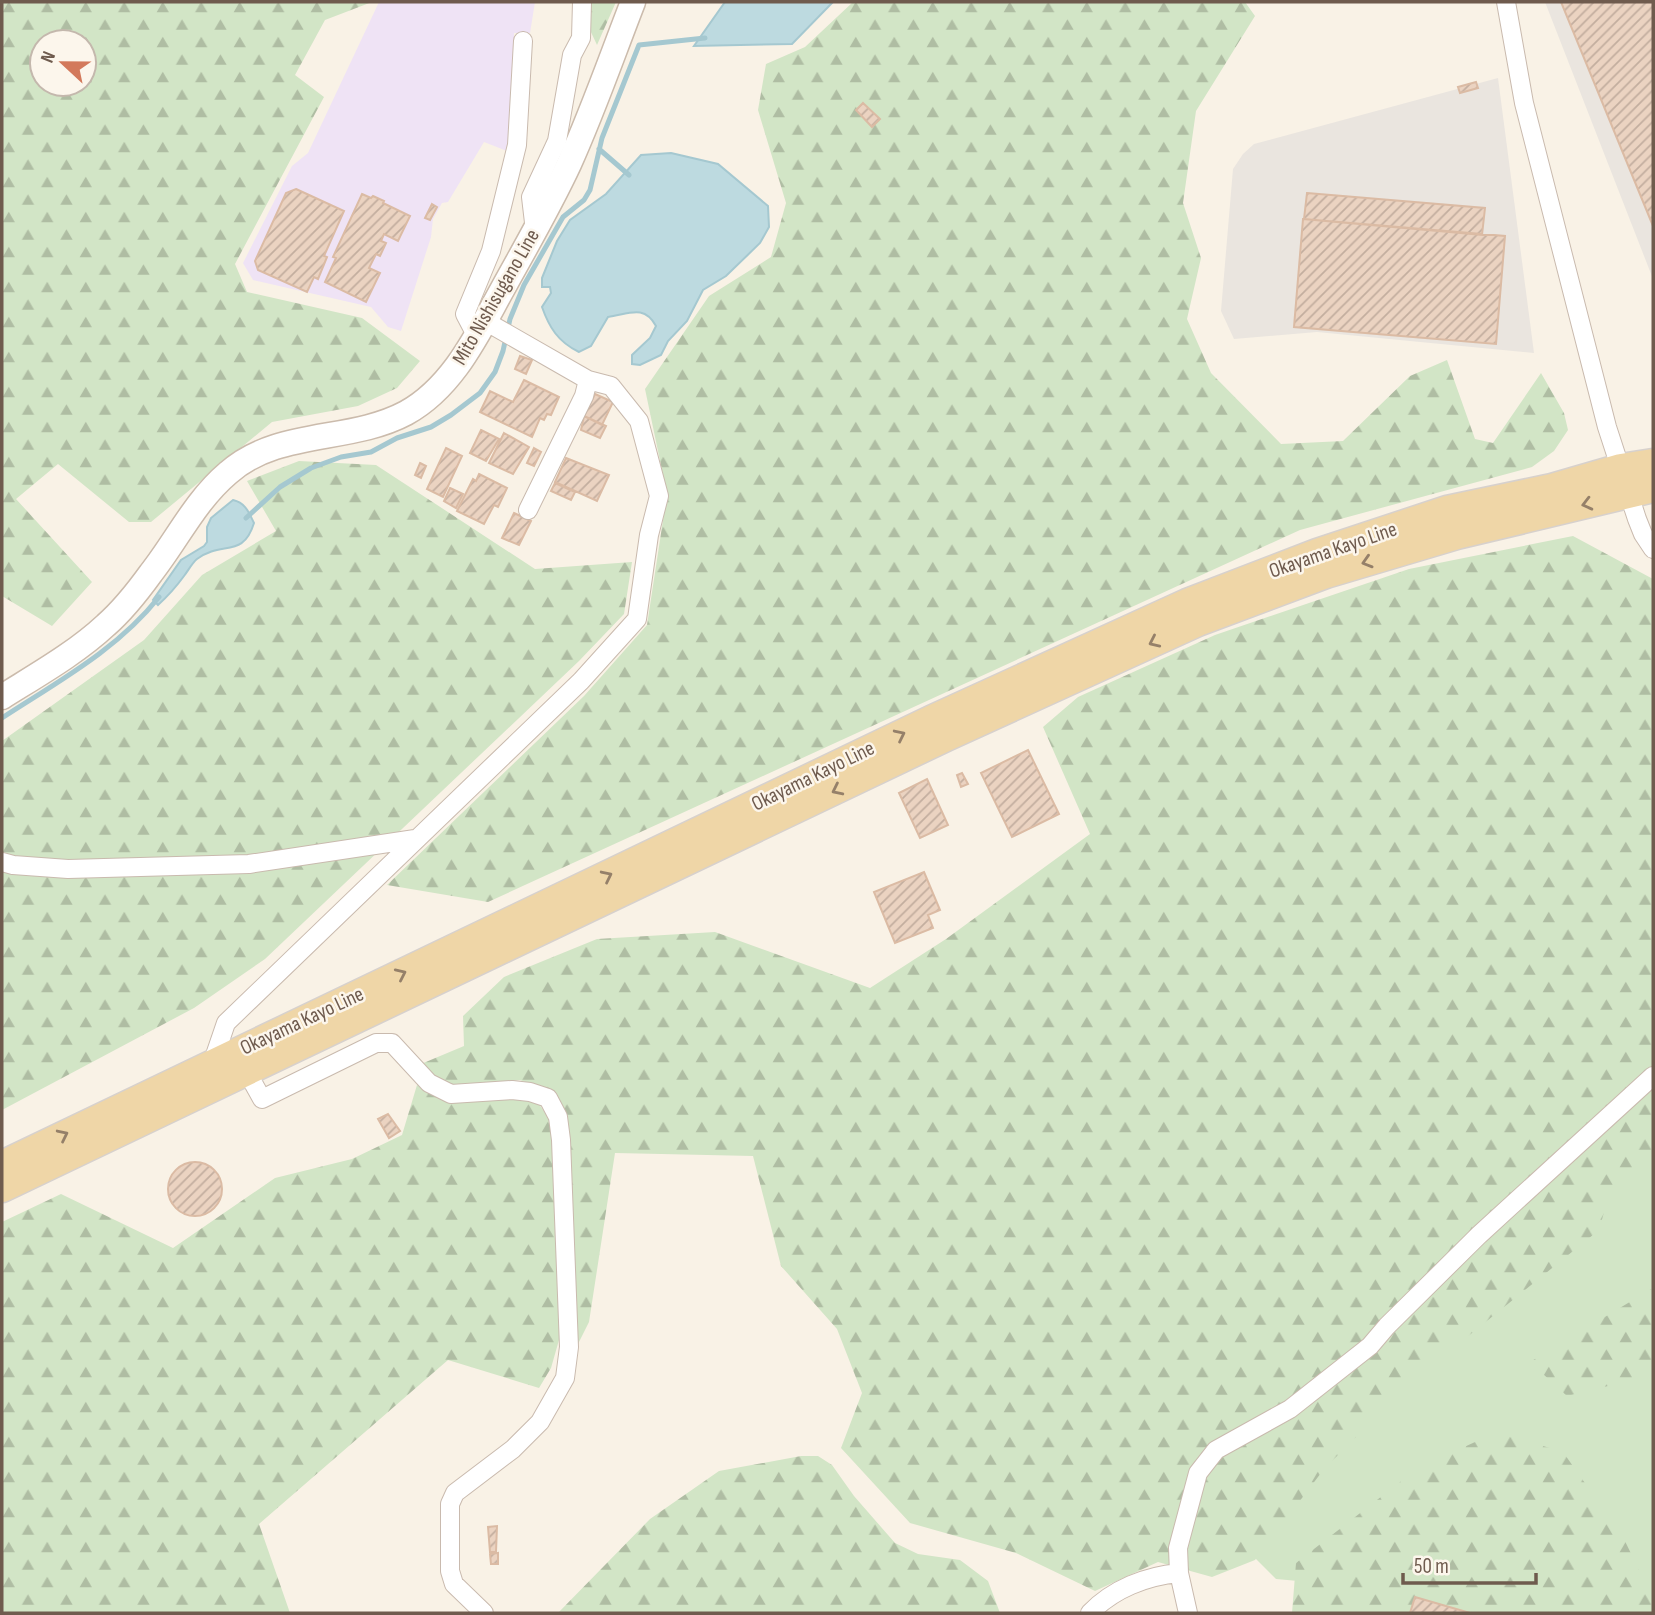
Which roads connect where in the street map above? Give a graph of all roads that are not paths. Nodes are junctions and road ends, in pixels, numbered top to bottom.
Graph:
1 (582, 2) edge
2 (633, 2) edge
3 (1506, 2) edge
4 (523, 41) dead end
5 (535, 231) junction
6 (494, 331) junction
7 (588, 380) junction
8 (1653, 463) edge
9 (1634, 483) edge
10 (528, 510) dead end
11 (1653, 549) edge
12 (2, 697) edge
13 (415, 839) junction
14 (2, 862) edge
15 (212, 1064) junction
16 (247, 1072) junction
17 (1653, 1076) edge
18 (2, 1165) edge
19 (2, 1188) edge
20 (1179, 1573) junction
21 (484, 1613) edge
22 (1090, 1613) edge
23 (1189, 1613) edge

1 - 5 street
2 - 5 main road, Mito Nishisugano Line
3 - 9 street
4 - 6 street
5 - 6 main road, Mito Nishisugano Line
6 - 7 street
6 - 12 main road, Mito Nishisugano Line
7 - 10 street
7 - 13 street
8 - 9 main road, Okayama Kayo Line
9 - 11 street
15 -> 9 main road, Okayama Kayo Line
9 -> 16 main road, Okayama Kayo Line
13 - 14 street
13 - 15 street
18 -> 15 main road, Okayama Kayo Line
16 - 19 main road, Okayama Kayo Line
16 - 21 street
17 - 20 street
20 - 22 street
20 - 23 street

